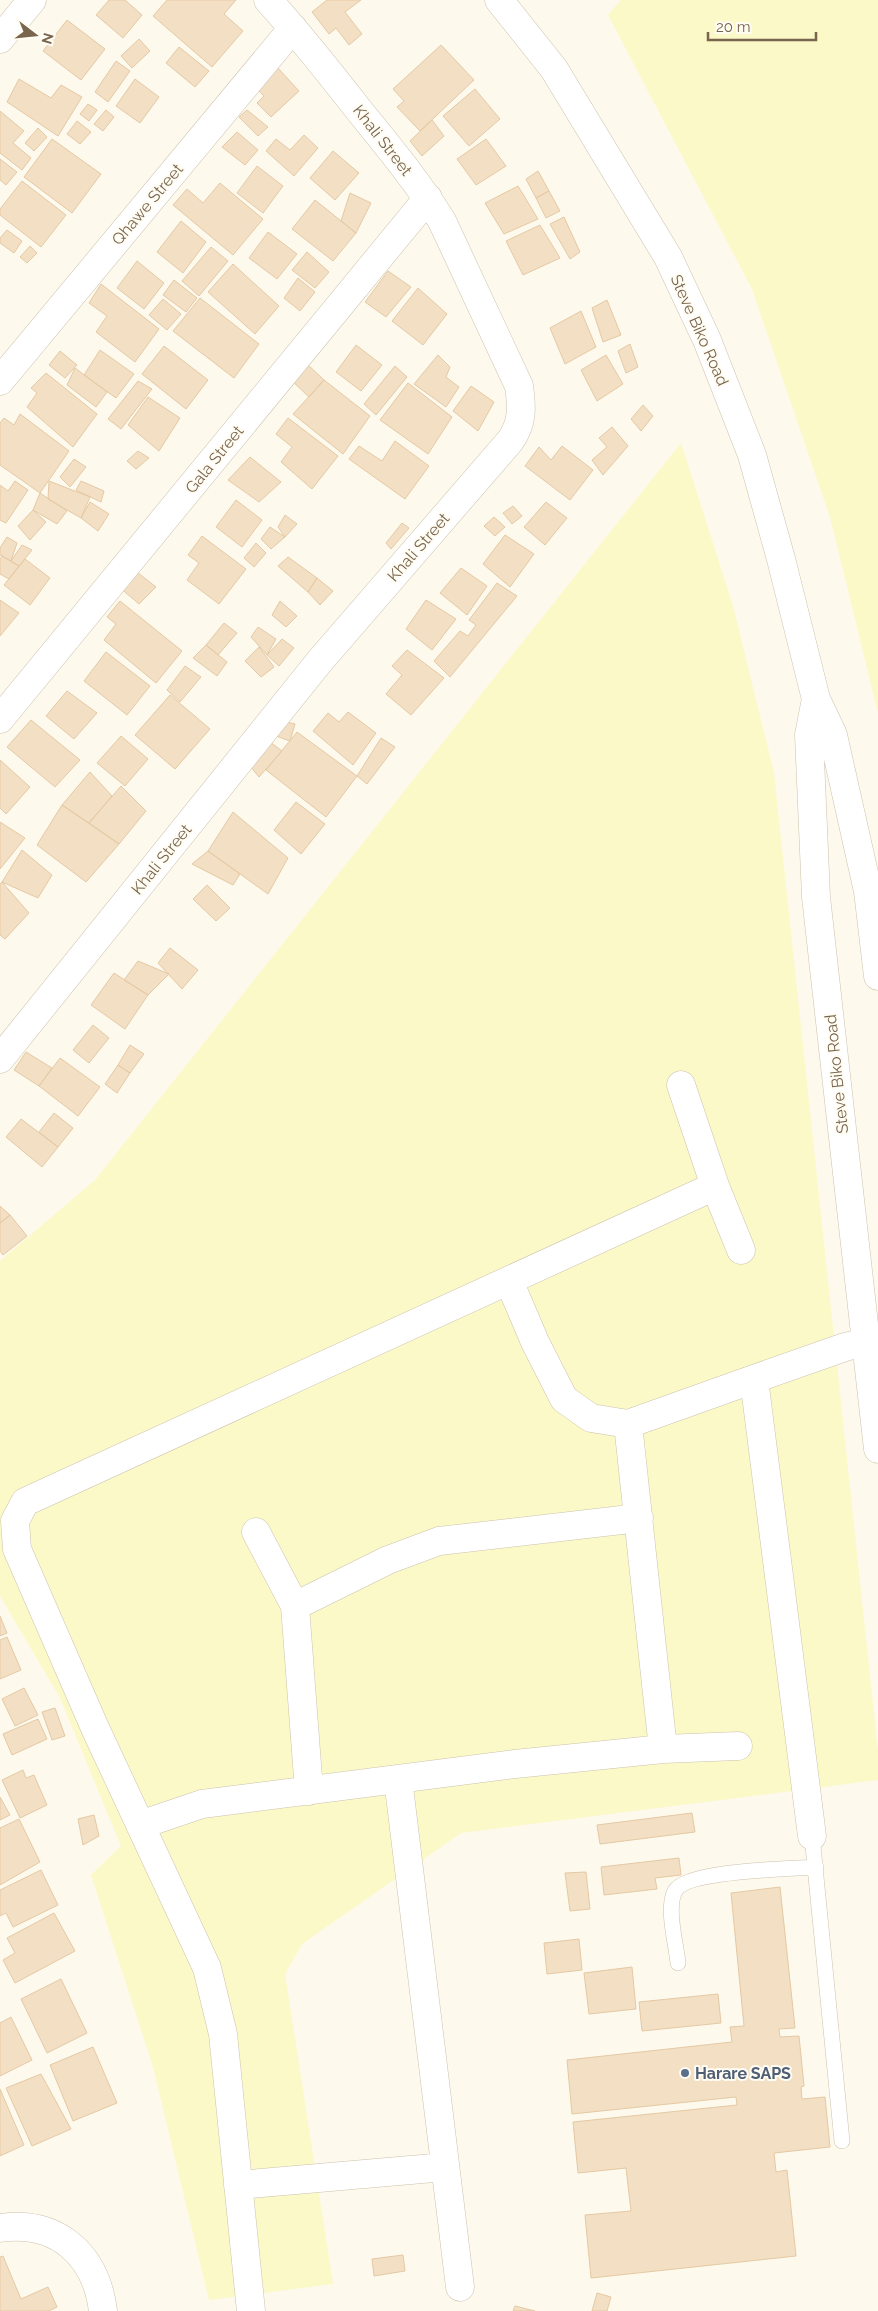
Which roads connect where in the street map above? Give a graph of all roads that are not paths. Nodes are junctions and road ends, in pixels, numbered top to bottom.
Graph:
1 (32, 0) edge
2 (268, 0) edge
3 (499, 0) edge
4 (293, 28) junction
5 (2, 31) edge
6 (428, 198) junction
7 (0, 381) edge
8 (816, 699) junction
9 (0, 719) edge
10 (878, 976) edge
11 (0, 1059) edge
12 (681, 1085) dead end
13 (715, 1186) junction
14 (741, 1250) dead end
15 (509, 1281) junction
16 (872, 1340) edge
17 (754, 1379) junction
18 (628, 1424) junction
19 (878, 1448) edge
20 (639, 1518) junction
21 (256, 1532) dead end
22 (295, 1606) junction
23 (738, 1746) dead end
24 (663, 1749) junction
25 (398, 1780) junction
26 (309, 1791) junction
27 (140, 1825) junction
28 (812, 1836) joint
29 (816, 1867) junction
30 (678, 1963) dead end
31 (842, 2141) dead end
32 (445, 2167) junction
33 (238, 2185) junction
34 (0, 2228) edge
35 (460, 2287) dead end
36 (103, 2311) edge
37 (251, 2311) edge

1 - 5 street
2 - 4 street, Khali Street
3 - 8 street, Steve Biko Road
4 - 6 street, Khali Street
4 - 7 street, Qhawe Street
6 - 9 street, Gala Street
6 - 11 street, Khali Street
8 - 10 street, Steve Biko Road
8 - 16 street, Steve Biko Road
12 - 13 street
13 - 14 street
13 - 15 street
15 - 18 street
15 - 27 street
16 - 17 street
16 - 19 street, Steve Biko Road
17 - 18 street
17 - 28 street
18 - 20 street
20 - 22 street
20 - 24 street
21 - 22 street
22 - 26 street
23 - 24 street
24 - 25 street
25 - 26 street
25 - 32 street
26 - 27 street
27 - 33 street
28 - 29 lane
29 - 30 lane
29 - 31 lane
32 - 33 street
32 - 35 street
33 - 37 street
34 - 36 street

